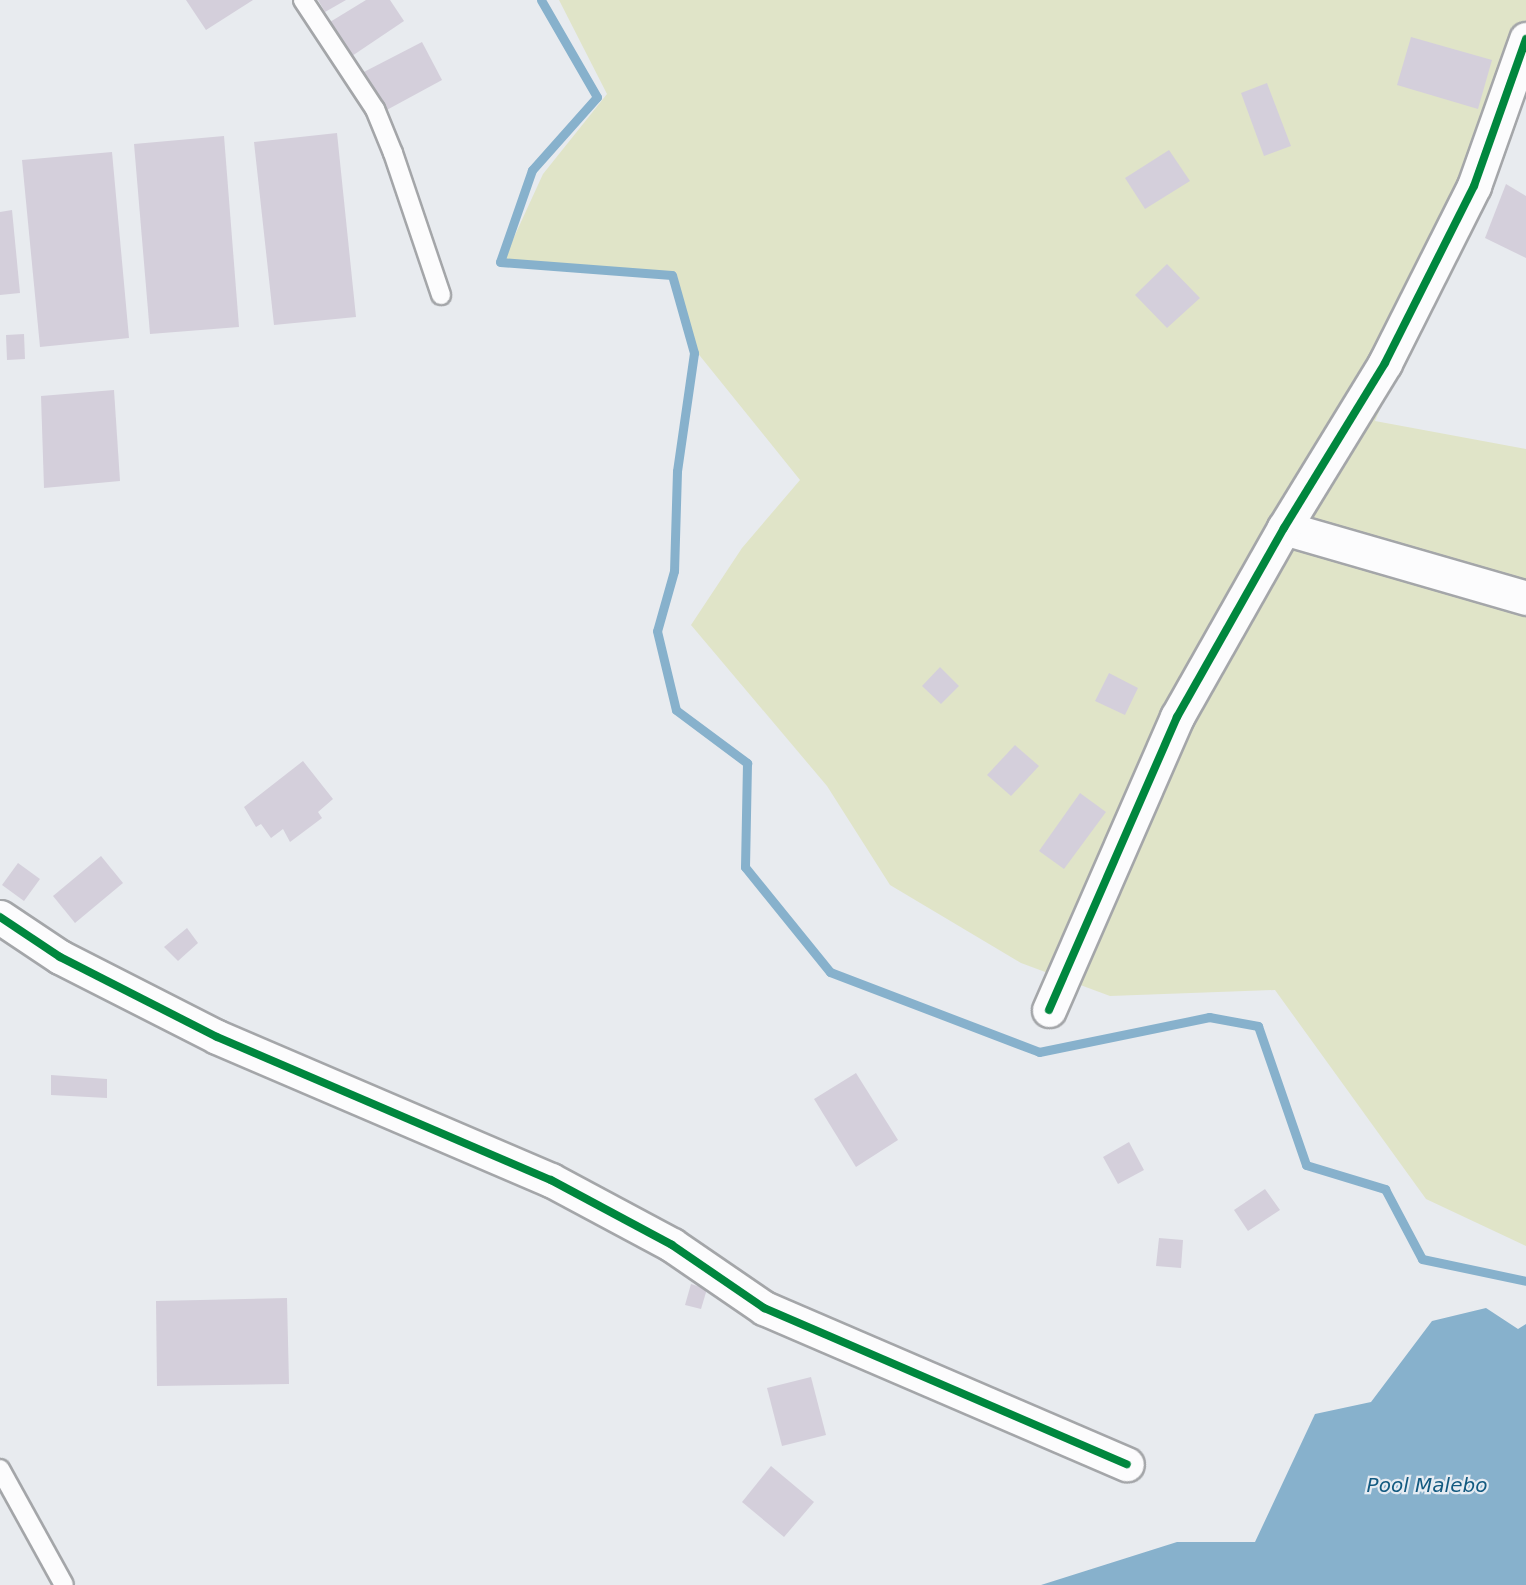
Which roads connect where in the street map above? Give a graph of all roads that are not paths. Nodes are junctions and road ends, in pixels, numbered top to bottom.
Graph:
1 (303, 0) edge
2 (1526, 39) edge
3 (441, 295) dead end
4 (1284, 528) junction
5 (1526, 598) edge
6 (0, 917) edge
7 (1049, 1010) dead end
8 (1127, 1464) dead end
9 (0, 1469) edge
10 (64, 1585) edge

1 - 3 lane
2 - 4 street
4 - 5 street
4 - 7 street
6 - 8 street
9 - 10 lane

